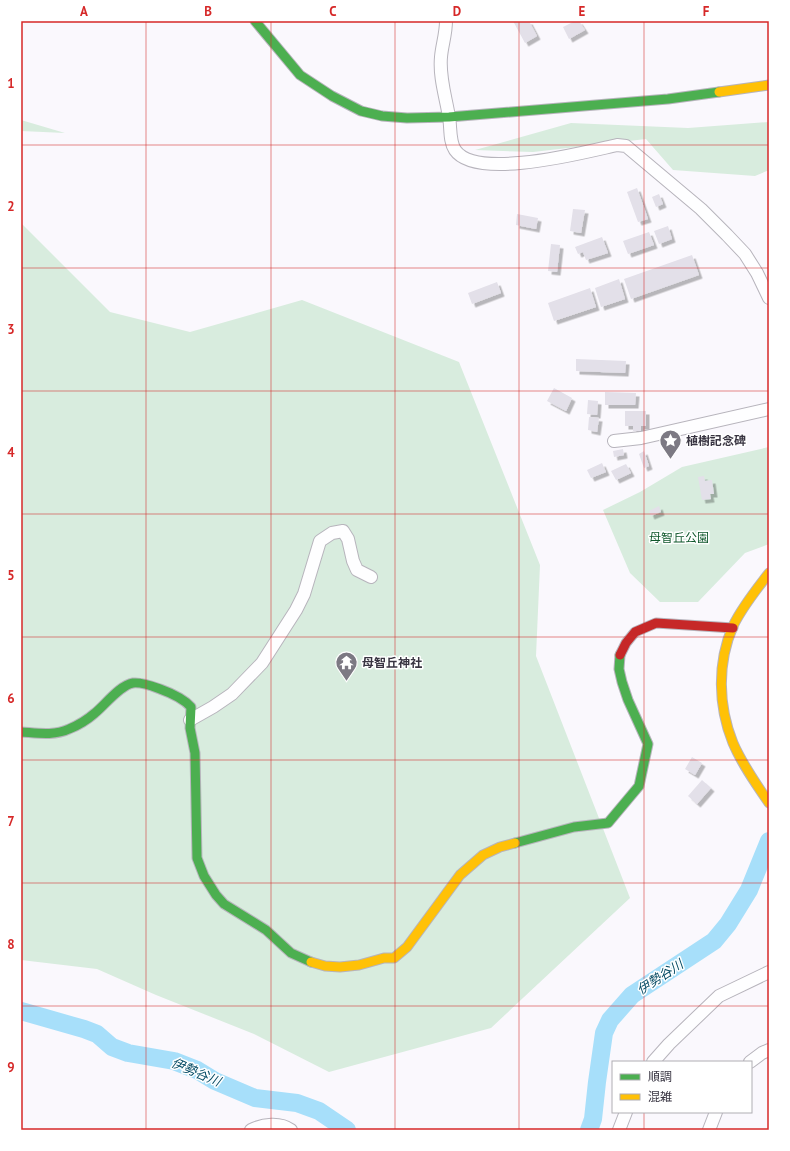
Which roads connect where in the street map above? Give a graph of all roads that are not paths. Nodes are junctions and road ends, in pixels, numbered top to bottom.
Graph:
1 (255, 21) edge
2 (446, 21) edge
3 (769, 85) edge
4 (449, 117) junction
5 (769, 298) edge
6 (769, 409) edge
7 (614, 441) dead end
8 (769, 573) edge
9 (371, 577) dead end
10 (733, 628) junction
11 (190, 720) junction
12 (21, 732) edge
13 (769, 803) edge
14 (769, 972) edge
15 (769, 1050) edge
16 (654, 1061) edge
17 (751, 1061) edge
18 (626, 1113) edge
19 (716, 1113) edge
20 (252, 1130) edge
21 (291, 1130) edge
22 (619, 1130) edge
23 (710, 1130) edge

1 - 4 street
2 - 4 street
3 - 4 street
4 - 5 street
6 - 7 street
8 - 10 street
9 - 11 street
10 - 11 street
10 - 13 street
11 - 12 street
14 - 16 street
15 - 17 street
18 - 22 street
19 - 23 street
20 - 21 street

